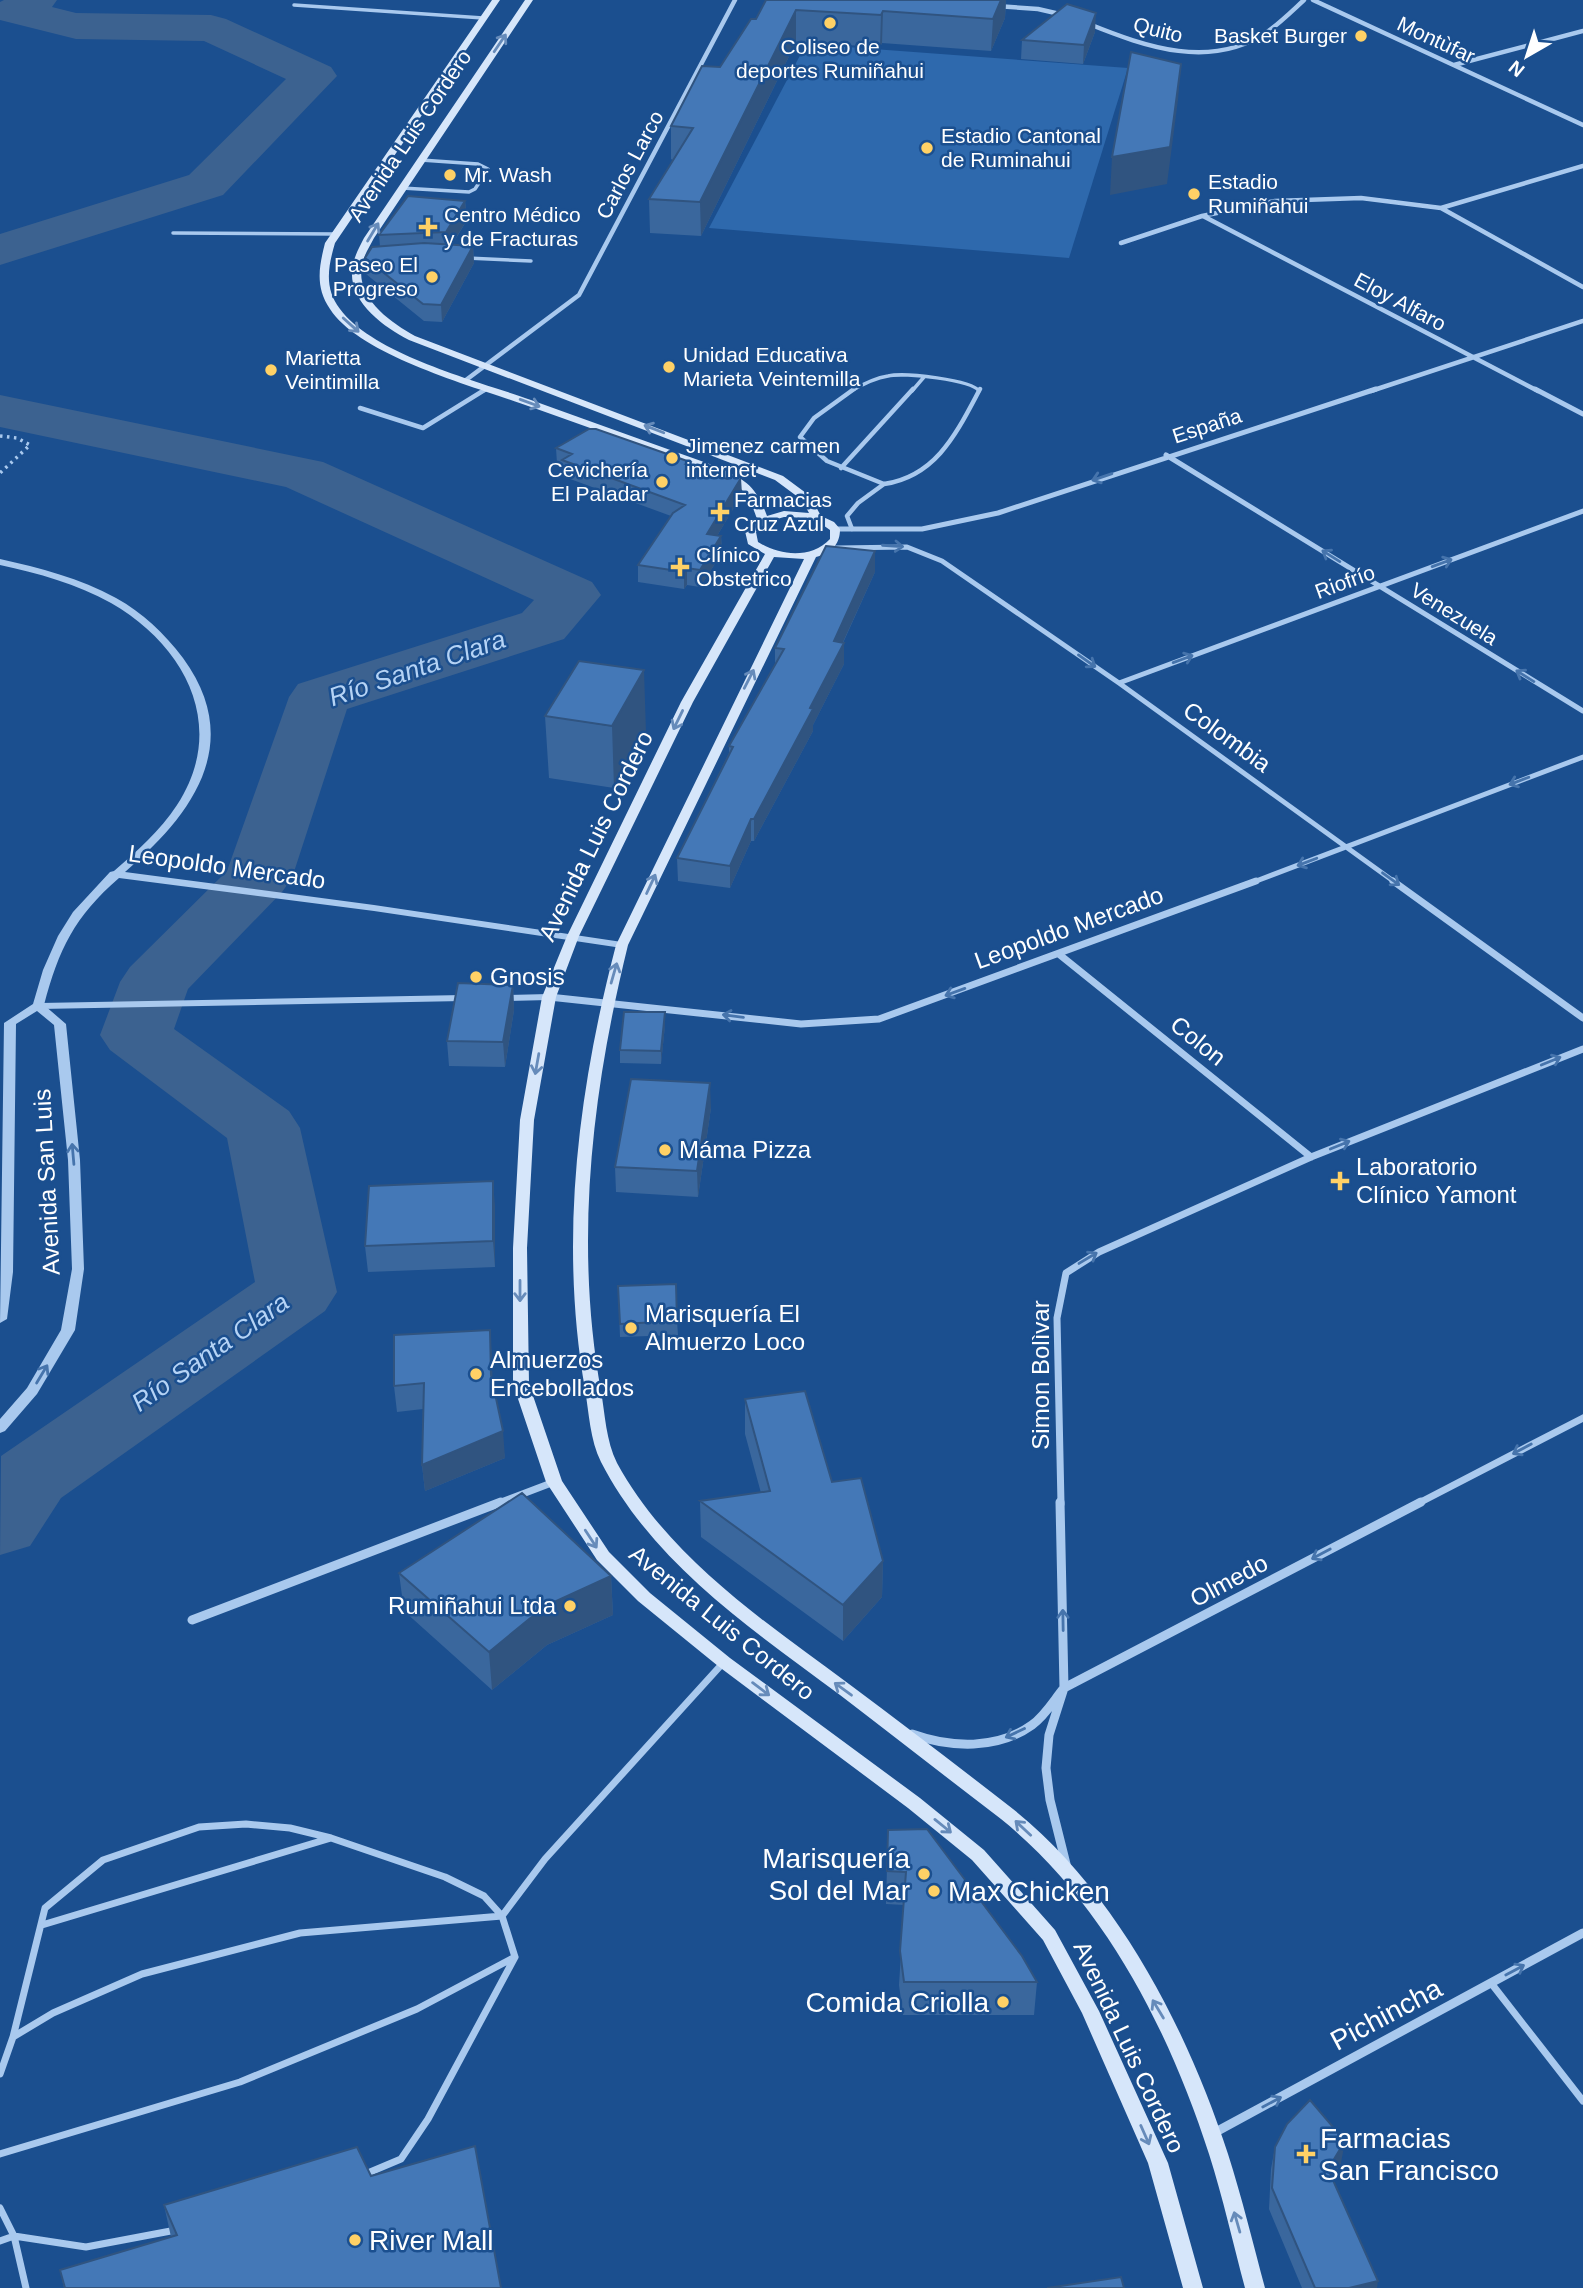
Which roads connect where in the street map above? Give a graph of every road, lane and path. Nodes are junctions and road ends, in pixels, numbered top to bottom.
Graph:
1 (496, 0) edge
2 (529, 0) edge
3 (735, 0) edge
4 (1304, 0) edge
5 (1313, 0) edge
6 (294, 5) dead end
7 (986, 5) edge
8 (483, 18) junction
9 (1074, 18) edge
10 (1085, 23) edge
11 (1583, 32) edge
12 (1453, 65) junction
13 (1583, 125) edge
14 (421, 160) junction
15 (1583, 166) edge
16 (402, 188) junction
17 (1441, 208) junction
18 (1202, 216) junction
19 (173, 233) dead end
20 (335, 234) junction
21 (1121, 243) dead end
22 (465, 257) edge
23 (372, 260) edge
24 (360, 261) junction
25 (531, 261) dead end
26 (1583, 287) edge
27 (1583, 321) edge
28 (1471, 357) junction
29 (488, 365) junction
30 (924, 377) junction
31 (466, 380) junction
32 (487, 388) junction
33 (360, 408) dead end
34 (1583, 414) edge
35 (0, 436) edge
36 (1166, 455) junction
37 (841, 468) junction
38 (0, 472) edge
39 (884, 484) junction
40 (1583, 511) edge
41 (817, 518) junction
42 (763, 520) junction
43 (835, 529) junction
44 (852, 529) junction
45 (825, 549) junction
46 (771, 553) junction
47 (812, 554) junction
48 (0, 562) edge
49 (1379, 586) junction
50 (1119, 683) junction
51 (1583, 711) edge
52 (1583, 757) edge
53 (1346, 847) junction
54 (114, 874) junction
55 (210, 888) joint
56 (374, 908) joint
57 (573, 936) junction
58 (622, 945) junction
59 (1060, 955) junction
60 (549, 997) junction
61 (467, 998) edge
62 (494, 998) edge
63 (606, 1001) junction
64 (38, 1006) junction
65 (1583, 1018) edge
66 (1583, 1049) edge
67 (1311, 1157) junction
68 (0, 1319) edge
69 (1583, 1418) edge
70 (0, 1427) edge
71 (554, 1482) junction
72 (192, 1620) dead end
73 (724, 1662) junction
74 (1064, 1688) junction
75 (894, 1726) junction
76 (331, 1838) junction
77 (1068, 1870) junction
78 (502, 1916) junction
79 (42, 1925) junction
80 (1583, 1933) edge
81 (515, 1956) junction
82 (1491, 1983) junction
83 (13, 2037) junction
84 (0, 2074) edge
85 (1583, 2101) edge
86 (1212, 2134) junction
87 (0, 2154) edge
88 (354, 2179) edge
89 (0, 2208) edge
90 (183, 2228) edge
91 (14, 2236) junction
92 (0, 2241) edge
93 (26, 2288) edge
94 (1194, 2288) edge
95 (1255, 2288) edge

1 - 8 main road, Avenida Luis Cordero
14 -> 2 main road, Avenida Luis Cordero
3 - 29 street, Carlos Larco
4 - 10 street, Quito
5 - 12 street, Montùfar
6 - 8 lane
7 - 9 street
8 - 20 main road, Avenida Luis Cordero
11 - 12 street
12 - 13 street, Montùfar
14 - 16 main road, Avenida Luis Cordero
14 - 16 lane
15 - 17 street
24 -> 16 main road, Avenida Luis Cordero
17 - 18 street
17 - 26 street
18 - 21 street
18 - 28 street, Eloy Alfaro
19 - 20 lane
20 -> 31 main road, Avenida Luis Cordero
22 - 25 lane
23 - 24 lane
24 - 29 main road, Avenida Luis Cordero
27 - 28 street, España
28 - 34 street, Eloy Alfaro
28 - 36 street, España
29 - 31 street, Carlos Larco
41 -> 29 main road, Avenida Luis Cordero
30 - 37 lane
30 - 37 lane
30 - 39 lane
31 - 32 main road, Avenida Luis Cordero
32 - 33 lane
32 -> 42 main road, Avenida Luis Cordero
35 - 38 path
36 -> 44 street, España
49 -> 36 street, Venezuela
37 - 39 lane
39 - 44 lane
49 -> 40 street, Riofrío
41 - 42 main road
41 - 43 main road
42 - 46 main road
43 - 44 street, España
43 - 45 main road
45 - 47 main road
45 -> 50 street, Colombia
46 - 47 main road
46 -> 57 main road, Avenida Luis Cordero
58 -> 47 main road, Avenida Luis Cordero
48 - 54 street, Leopoldo Mercado
50 -> 49 street, Riofrío
51 -> 49 street, Venezuela
50 - 53 street, Colombia
52 -> 53 street, Leopoldo Mercado
53 -> 59 street, Leopoldo Mercado
53 -> 65 street, Colombia
54 - 55 street, Leopoldo Mercado
54 - 64 street
55 - 56 street, Leopoldo Mercado
56 - 57 street, Leopoldo Mercado
57 - 58 street, Leopoldo Mercado
57 - 60 main road, Avenida Luis Cordero
63 -> 58 main road, Avenida Luis Cordero
59 -> 63 street, Leopoldo Mercado
59 - 67 street, Colon
60 - 62 street
60 - 63 street, Leopoldo Mercado
60 -> 71 main road, Avenida Luis Cordero
61 - 64 street
75 -> 63 main road, Avenida Luis Cordero
64 - 68 street, Avenida San Luis
70 -> 64 street, Avenida San Luis
67 -> 66 street, Simon Bolìvar
74 -> 67 street, Simon Bolìvar
69 -> 74 street, Olmedo
71 - 72 street
71 -> 73 main road, Avenida Luis Cordero
73 - 78 lane
73 -> 94 main road, Avenida Luis Cordero
74 -> 75 street, Olmedo
74 - 77 street, Simon Bolìvar
77 -> 75 main road, Avenida Luis Cordero
76 - 78 lane
76 - 79 lane
76 - 79 lane
86 -> 77 main road, Avenida Luis Cordero
78 - 81 lane
78 - 83 lane
79 - 83 lane
82 -> 80 street, Pichincha
81 - 87 lane
81 - 88 lane
82 - 85 lane
86 -> 82 street, Pichincha
83 - 84 lane
95 -> 86 main road, Avenida Luis Cordero
89 - 91 lane
90 - 91 lane
91 - 92 lane
91 - 93 lane

